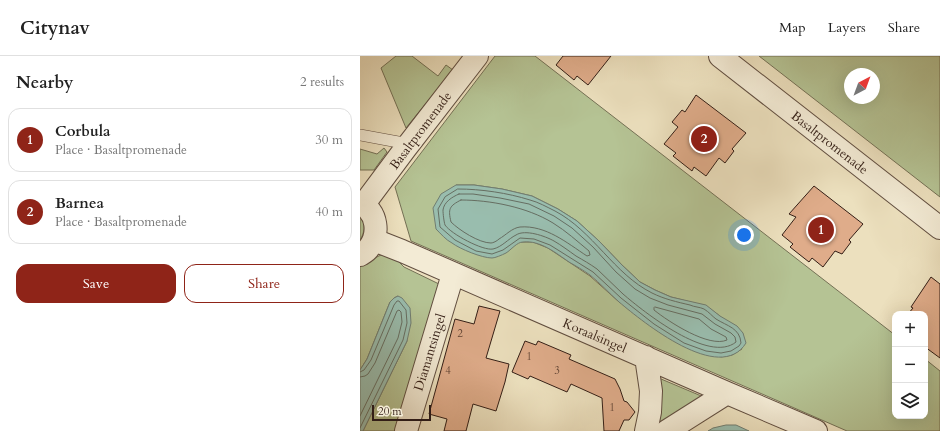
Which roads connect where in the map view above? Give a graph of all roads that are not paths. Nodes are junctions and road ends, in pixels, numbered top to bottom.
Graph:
1 (477, 56) edge
2 (720, 56) edge
3 (360, 135) edge
4 (409, 144) junction
5 (362, 204) edge
6 (940, 228) edge
7 (367, 247) edge
8 (453, 274) junction
9 (646, 357) junction
10 (727, 393) junction
11 (406, 431) edge
12 (646, 431) edge
13 (667, 431) edge
14 (816, 431) edge

1 - 4 street, Basaltpromenade
2 - 6 street, Basaltpromenade
3 - 4 lane
4 - 5 street, Basaltpromenade
5 - 7 street
7 - 8 street, Koraalsingel
8 - 9 street, Koraalsingel
8 - 11 street, Diamantsingel
9 - 10 street, Koraalsingel
9 - 12 street
10 - 13 street
10 - 14 street, Koraalsingel

